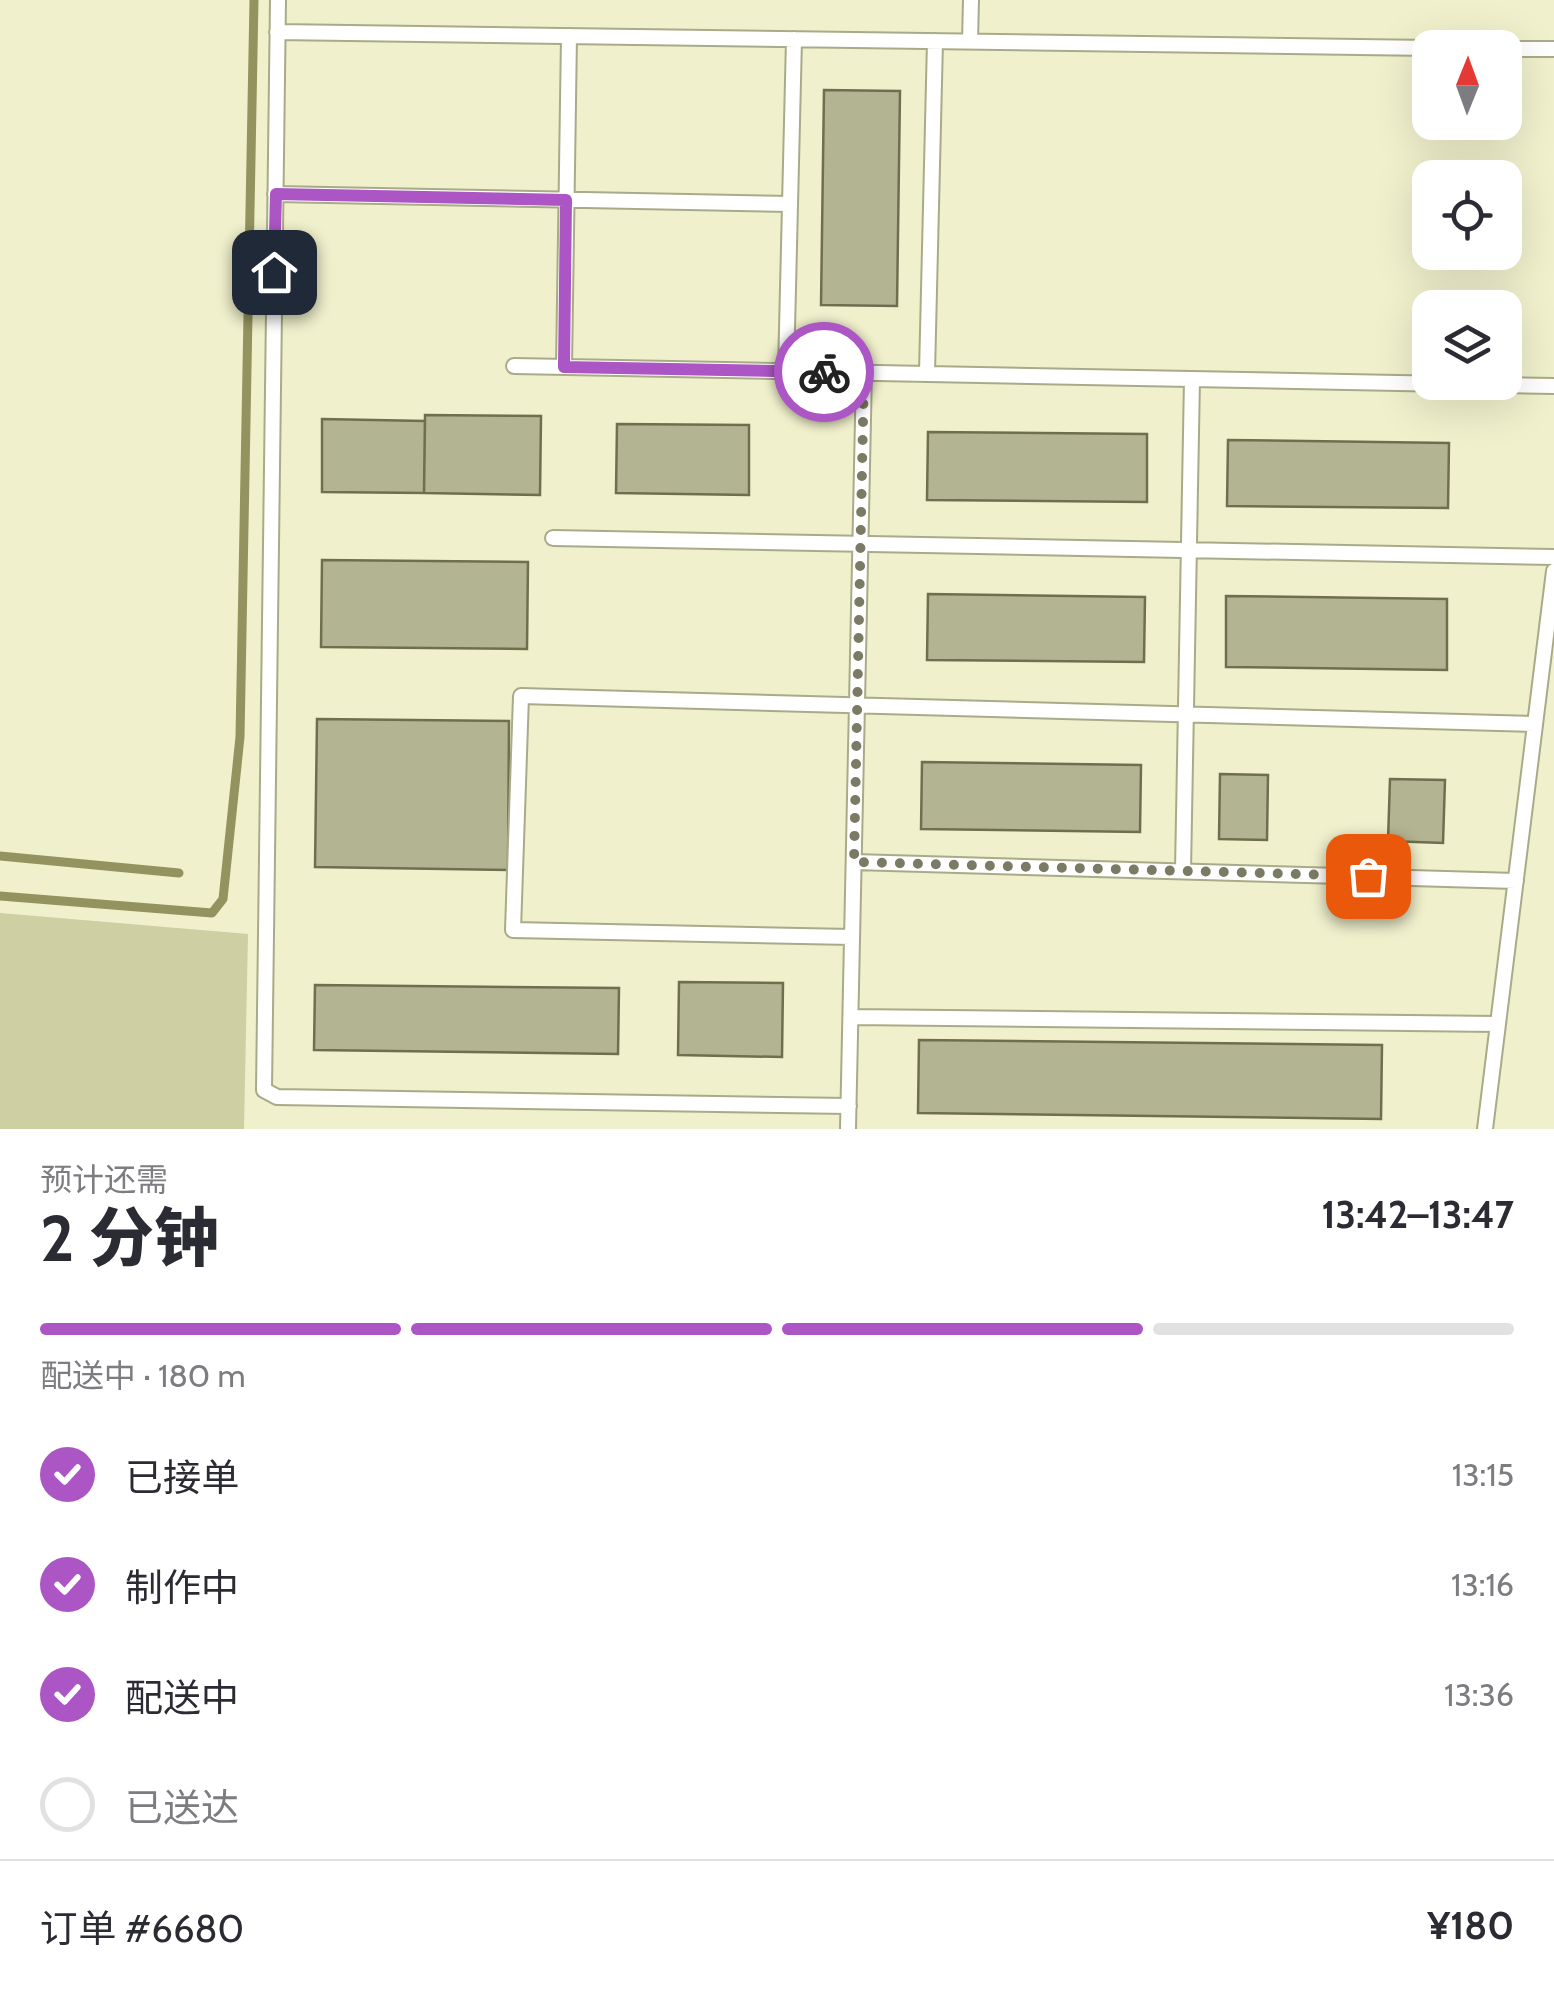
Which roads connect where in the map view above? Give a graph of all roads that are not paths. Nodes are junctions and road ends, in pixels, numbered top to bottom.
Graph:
1 (278, 0) edge
2 (971, 0) edge
3 (278, 32) junction
4 (569, 36) junction
5 (794, 39) junction
6 (935, 41) junction
7 (970, 41) junction
8 (1412, 48) edge
9 (1522, 49) edge
10 (1554, 49) edge
11 (276, 194) junction
12 (566, 200) junction
13 (790, 204) junction
14 (514, 366) dead end
15 (564, 367) junction
16 (786, 371) junction
17 (864, 372) junction
18 (927, 374) junction
19 (1192, 379) junction
20 (1554, 386) edge
21 (553, 538) dead end
22 (860, 544) junction
23 (1189, 550) junction
24 (1554, 557) edge
25 (1554, 571) edge
26 (857, 705) junction
27 (1186, 714) junction
28 (1535, 724) junction
29 (854, 862) junction
30 (1183, 872) junction
31 (1516, 880) junction
32 (852, 937) junction
33 (851, 1017) junction
34 (1498, 1024) junction
35 (849, 1106) junction
36 (848, 1129) edge
37 (1485, 1129) edge

1 - 3 lane
2 - 7 lane
3 - 4 lane
3 - 11 lane
4 - 5 lane
4 - 12 lane
5 - 6 lane
5 - 13 lane
6 - 7 lane
6 - 18 lane
7 - 8 lane
9 - 10 lane
11 - 12 lane
11 - 35 lane
12 - 13 lane
12 - 15 lane
13 - 16 lane
14 - 15 lane
15 - 16 lane
16 - 17 lane
17 - 18 lane
17 - 22 lane
18 - 19 lane
19 - 20 lane
19 - 23 lane
21 - 22 lane
22 - 23 lane
22 - 26 lane
23 - 24 lane
23 - 27 lane
25 - 28 lane
26 - 27 lane
26 - 29 lane
26 - 32 lane
27 - 28 lane
27 - 30 lane
28 - 31 lane
29 - 30 lane
29 - 32 lane
30 - 31 lane
31 - 34 lane
32 - 33 lane
33 - 34 lane
33 - 35 lane
34 - 37 lane
35 - 36 lane

